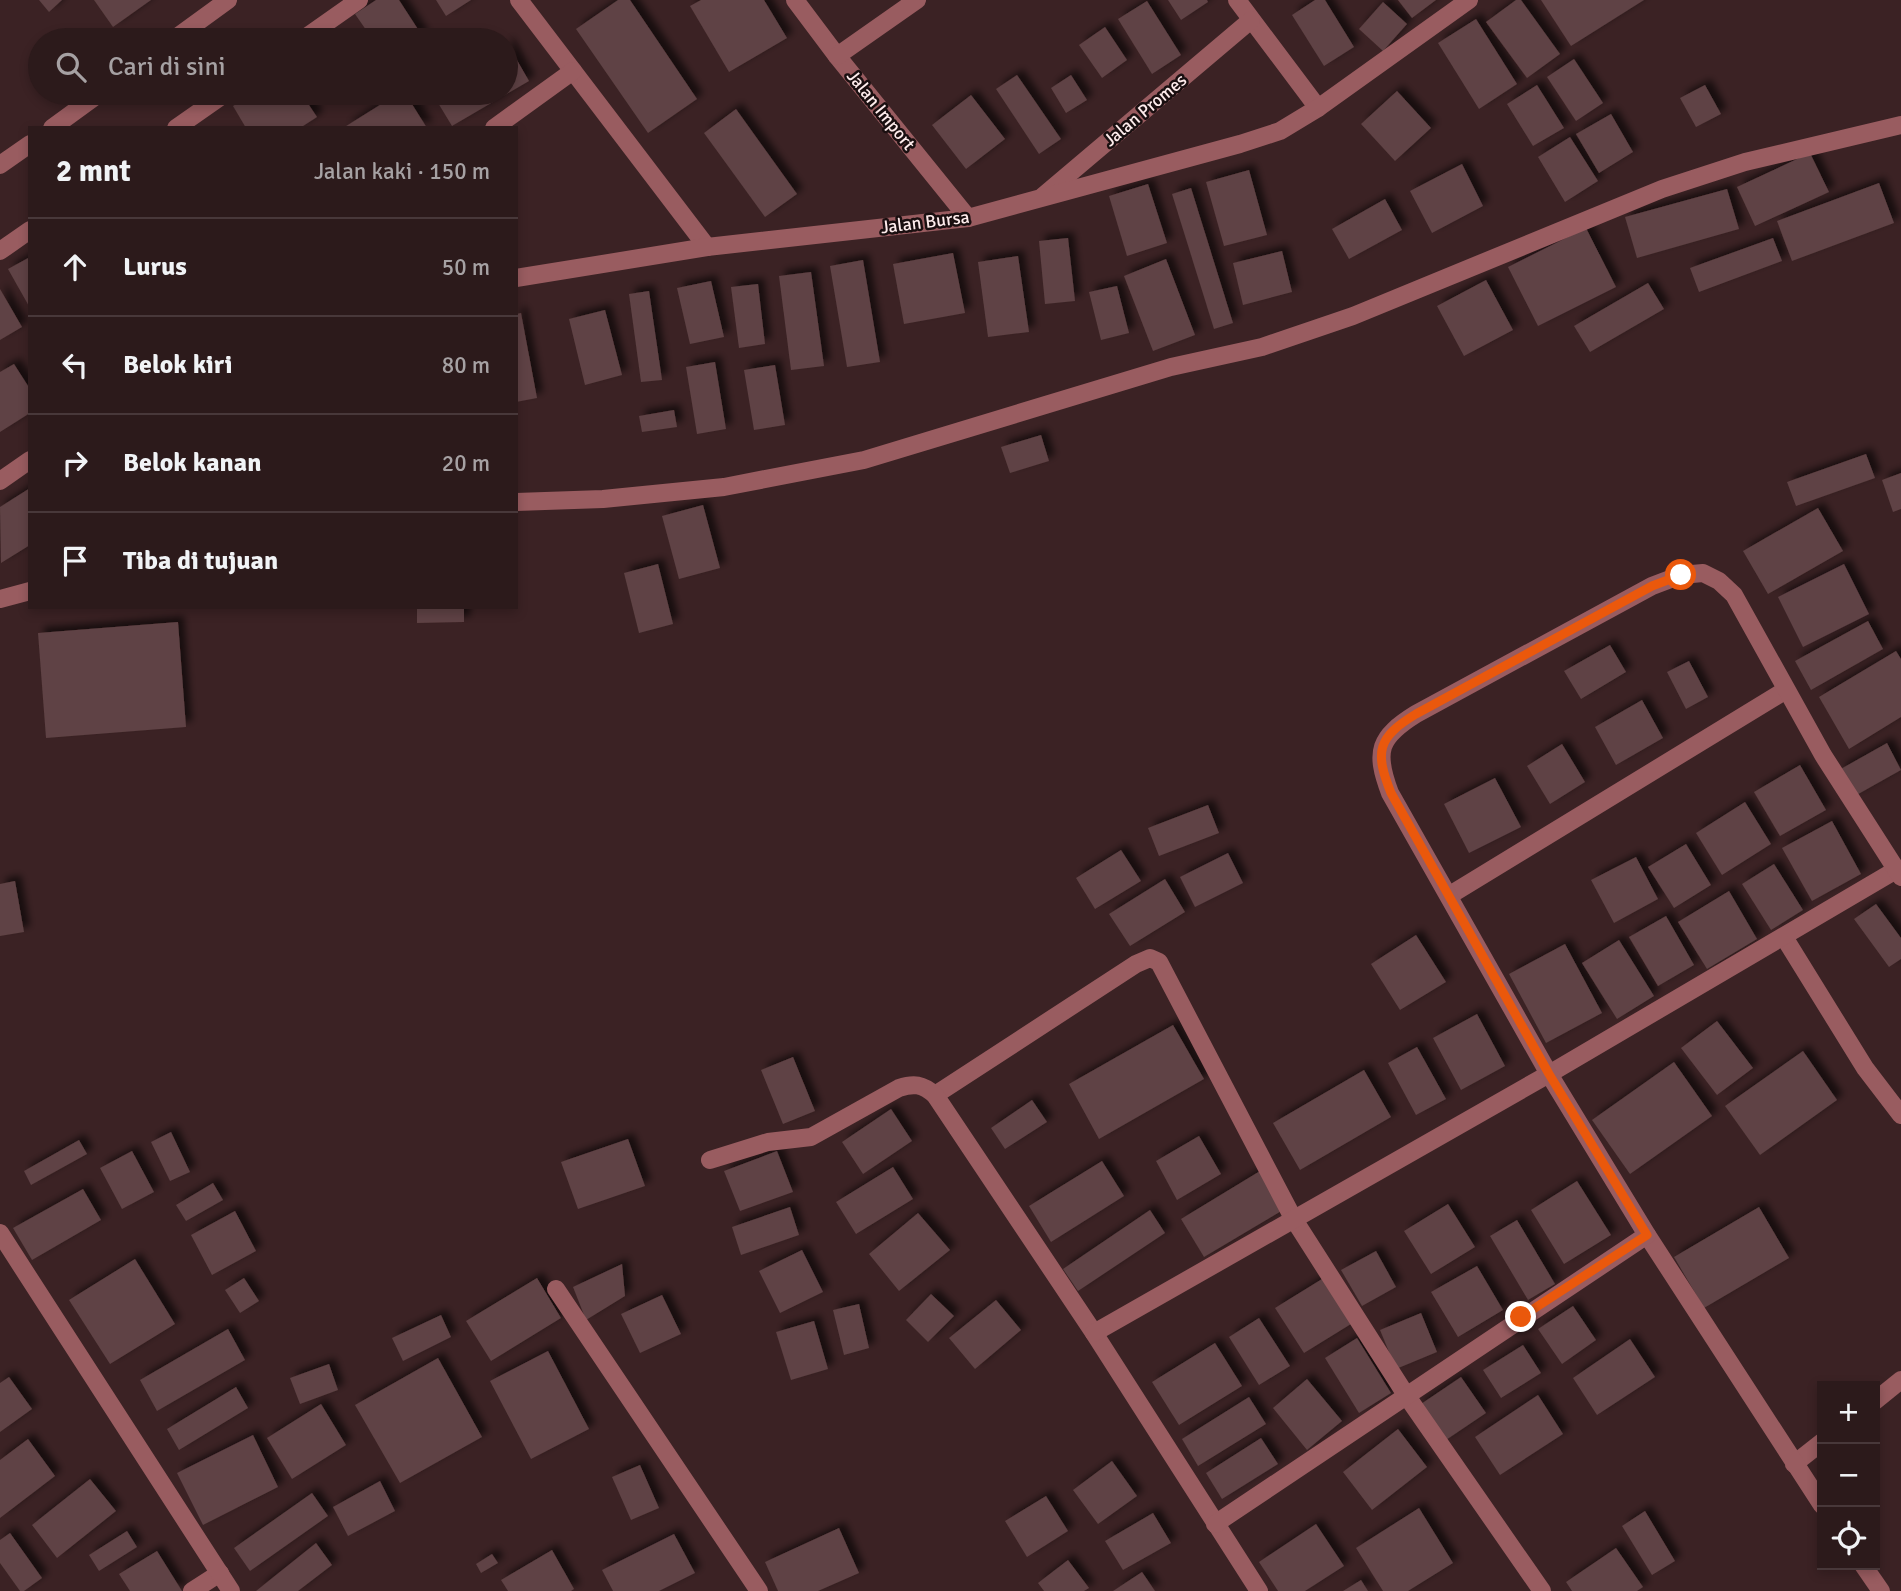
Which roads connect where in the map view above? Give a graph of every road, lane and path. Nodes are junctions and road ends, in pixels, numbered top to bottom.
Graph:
1 (229, 0) edge
2 (359, 0) edge
3 (519, 0) edge
4 (796, 0) edge
5 (917, 0) edge
6 (1237, 0) edge
7 (1469, 0) edge
8 (1251, 20) junction
9 (190, 28) edge
10 (319, 28) edge
11 (837, 56) junction
12 (573, 71) junction
13 (84, 105) edge
14 (209, 105) edge
15 (1318, 108) junction
16 (1901, 125) edge
17 (55, 126) edge
18 (179, 126) edge
19 (497, 126) edge
20 (28, 145) edge
21 (0, 165) edge
22 (1038, 200) junction
23 (968, 218) junction
24 (28, 231) edge
25 (707, 247) junction
26 (0, 251) edge
27 (518, 278) edge
28 (28, 461) edge
29 (0, 481) edge
30 (518, 502) edge
31 (28, 592) edge
32 (0, 599) edge
33 (1786, 690) junction
34 (1899, 873) edge
35 (1450, 895) junction
36 (1784, 937) junction
37 (1549, 1074) junction
38 (935, 1095) junction
39 (1901, 1115) edge
40 (710, 1160) dead end
41 (1293, 1218) junction
42 (0, 1233) edge
43 (1647, 1235) junction
44 (556, 1289) dead end
45 (1094, 1333) junction
46 (1901, 1380) edge
47 (1406, 1395) junction
48 (1880, 1397) edge
49 (1819, 1444) edge
50 (1794, 1464) junction
51 (1817, 1498) edge
52 (1215, 1524) junction
53 (1866, 1570) edge
54 (220, 1573) junction
55 (192, 1591) edge
56 (231, 1591) edge
57 (759, 1591) edge
58 (1259, 1591) edge
59 (1542, 1591) edge
60 (1881, 1591) edge

1 - 9 street
2 - 10 street
3 - 12 street
4 - 11 street, Jalan Import
5 - 11 street
6 - 8 street
7 - 15 street, Jalan Bursa
8 - 15 street
8 - 22 street, Jalan Promes
11 - 23 street, Jalan Import
12 - 19 street
12 - 25 street
13 - 17 street
14 - 18 street
15 - 22 street, Jalan Bursa
16 - 30 street
20 - 21 street
22 - 23 street, Jalan Bursa
23 - 25 street, Jalan Bursa
24 - 26 street
25 - 27 street, Jalan Bursa
28 - 29 street
31 - 32 street
33 - 34 street
33 - 35 street
33 - 35 street
34 - 36 street
35 - 37 street
36 - 37 street
36 - 39 street
37 - 41 street
37 - 43 street
38 - 40 street
38 - 41 street
38 - 45 street
41 - 45 street
41 - 47 street
42 - 54 street
43 - 47 street
43 - 50 street
44 - 57 street
45 - 52 street
46 - 48 street
47 - 52 street
47 - 59 street
49 - 50 street
50 - 51 street
52 - 58 street
53 - 60 street
54 - 55 street
54 - 56 street

